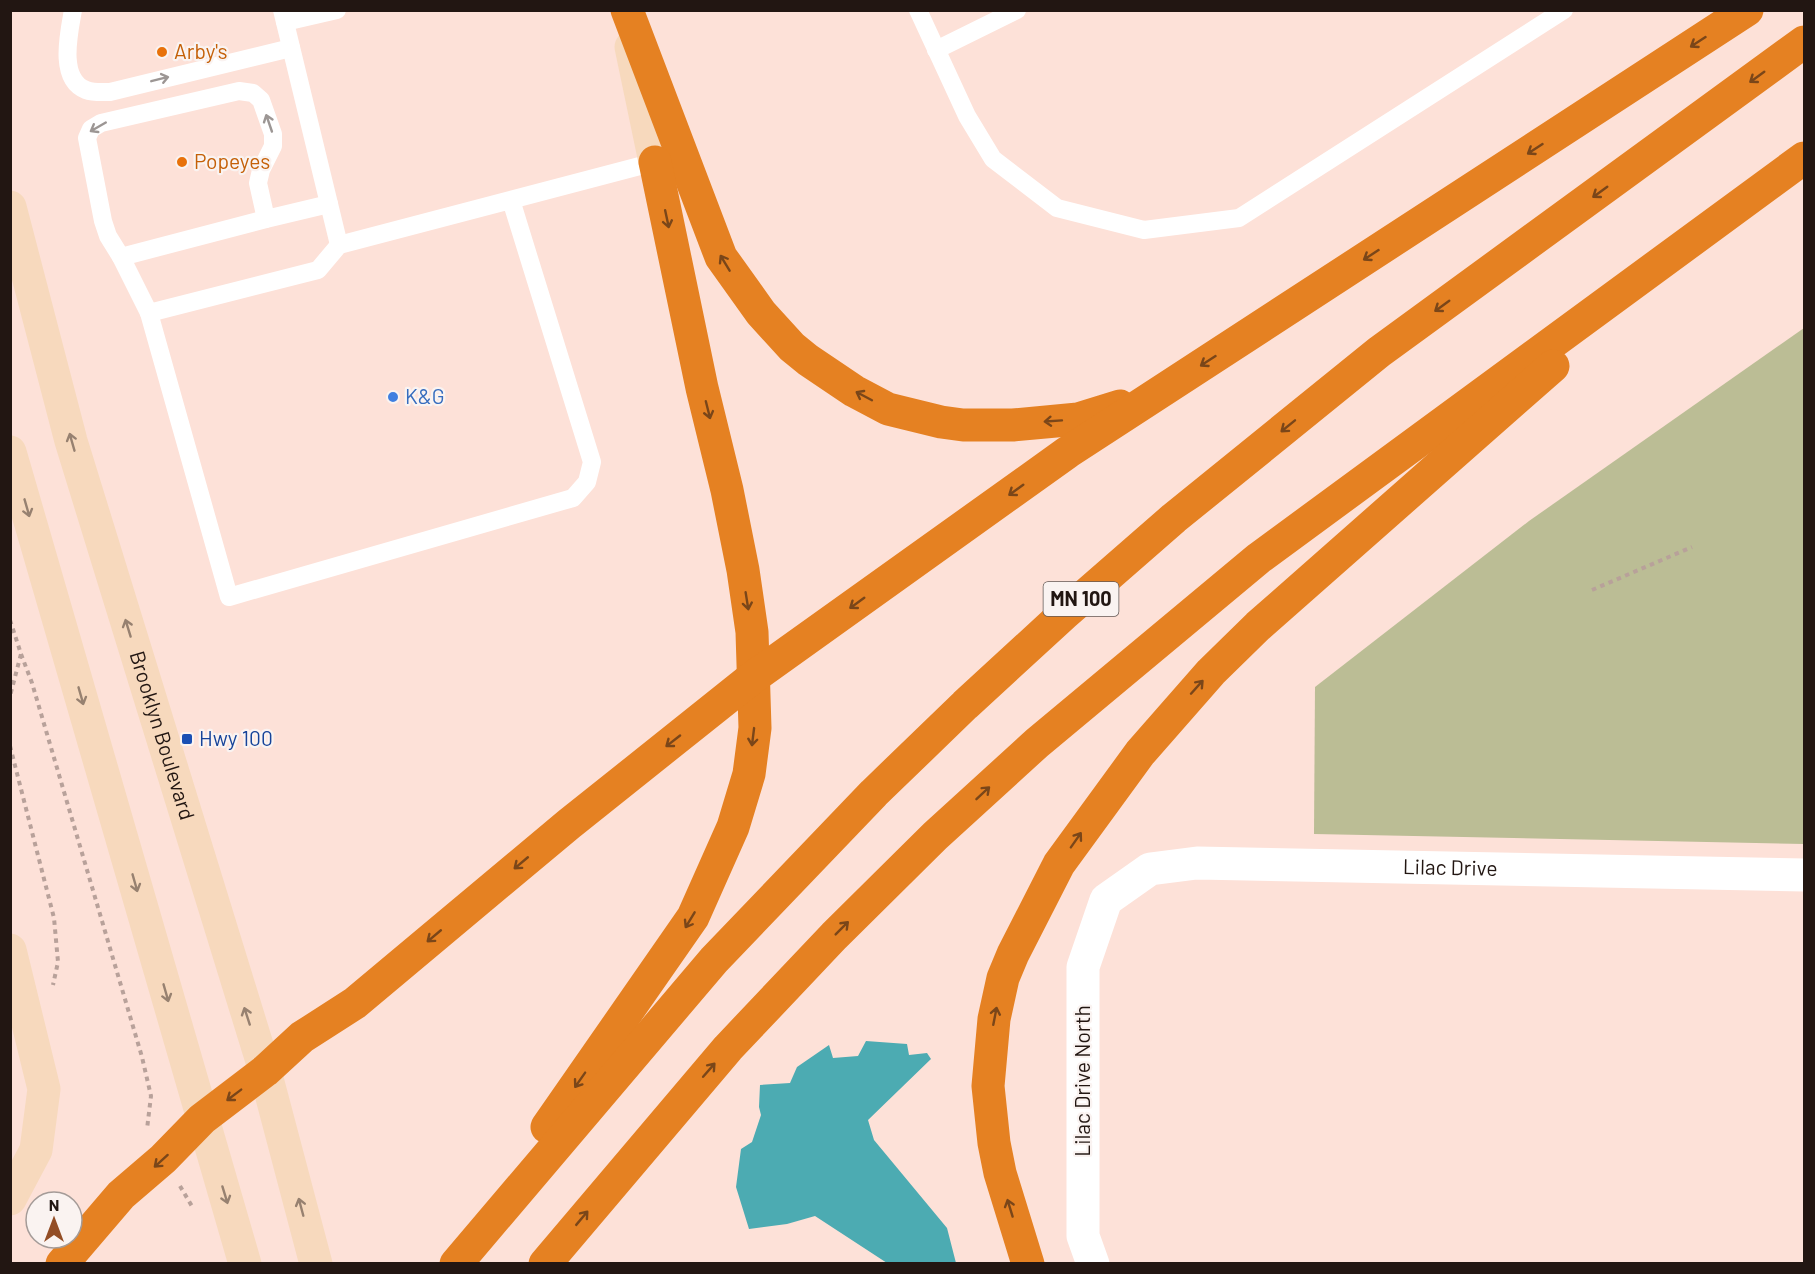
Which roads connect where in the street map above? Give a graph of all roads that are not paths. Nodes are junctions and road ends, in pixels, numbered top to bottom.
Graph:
1 (73, 10) edge
2 (337, 10) edge
3 (625, 10) edge
4 (918, 10) edge
5 (1017, 10) edge
6 (1564, 10) edge
7 (1747, 10) edge
8 (284, 16) edge
9 (1804, 42) edge
10 (291, 48) junction
11 (936, 50) junction
12 (1804, 158) edge
13 (655, 162) junction
14 (511, 200) junction
15 (329, 204) junction
16 (10, 207) edge
17 (266, 219) junction
18 (1712, 226) junction
19 (339, 245) junction
20 (121, 258) junction
21 (149, 313) junction
22 (1169, 387) junction
23 (10, 452) edge
24 (752, 678) junction
25 (1804, 875) edge
26 (1106, 900) joint
27 (10, 950) edge
28 (265, 1071) junction
29 (202, 1119) junction
30 (10, 1199) edge
31 (62, 1263) edge
32 (245, 1263) edge
33 (316, 1263) edge
34 (452, 1263) edge
35 (456, 1263) edge
36 (545, 1263) edge
37 (1028, 1263) edge
38 (1093, 1263) edge

1 -> 10 lane
2 - 8 lane
3 - 13 main road
22 -> 3 highway
4 - 11 lane
5 - 11 lane
6 - 11 lane
7 -> 22 highway
8 - 10 lane
9 -> 35 highway, MN 100
10 - 15 lane
12 - 18 highway
13 - 14 lane
13 -> 24 highway
14 - 19 lane
14 - 21 lane
15 - 17 lane
15 - 19 lane
28 -> 16 main road, Brooklyn Boulevard
17 - 20 lane
17 -> 20 lane
36 -> 18 highway
37 -> 18 highway
19 - 21 lane
20 - 21 lane
22 -> 24 highway
23 -> 29 main road
24 -> 28 highway
24 -> 34 highway
25 - 26 street, Lilac Drive
26 - 38 street, Lilac Drive North
27 - 30 main road
28 -> 29 highway
33 -> 28 main road, Brooklyn Boulevard
29 -> 31 highway
29 -> 32 main road

